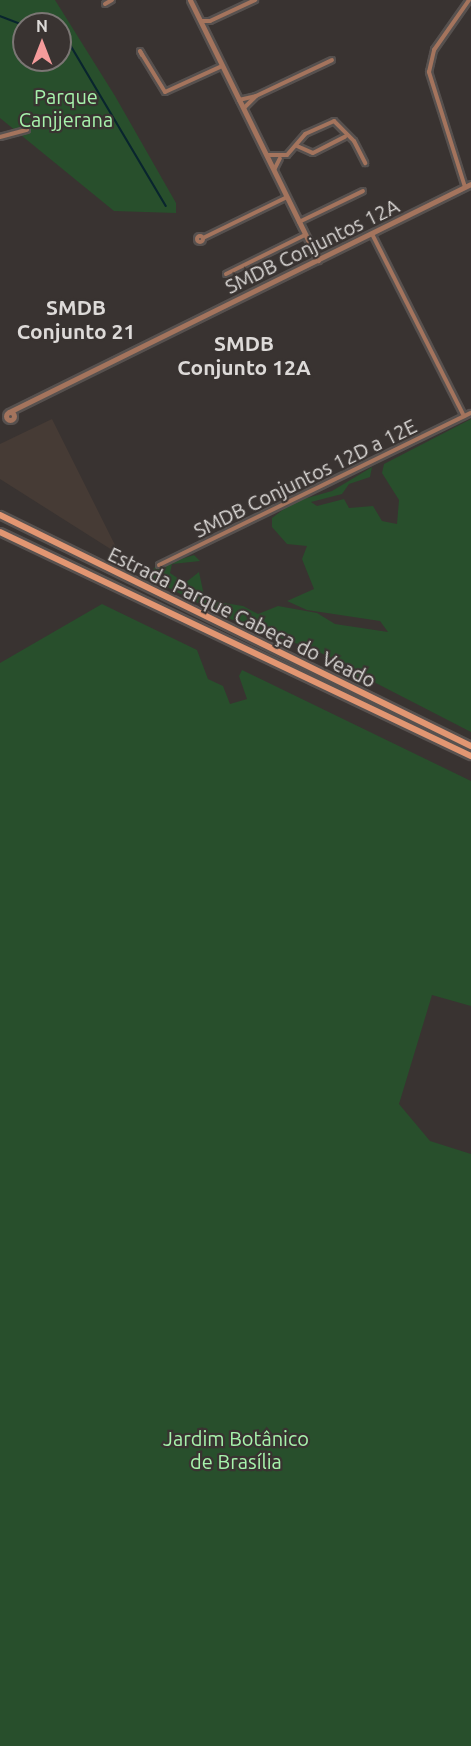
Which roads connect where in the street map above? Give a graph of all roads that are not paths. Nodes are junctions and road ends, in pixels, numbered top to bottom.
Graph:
1 (112, 0) edge
2 (255, 0) edge
3 (192, 1) edge
4 (468, 1) edge
5 (105, 4) dead end
6 (200, 21) junction
7 (210, 21) junction
8 (205, 30) junction
9 (142, 55) dead end
10 (332, 60) dead end
11 (222, 66) junction
12 (256, 96) junction
13 (240, 100) junction
14 (244, 108) junction
15 (27, 130) dead end
16 (345, 136) junction
17 (0, 137) edge
18 (297, 146) junction
19 (267, 155) junction
20 (280, 158) junction
21 (365, 163) dead end
22 (274, 170) junction
23 (471, 184) edge
24 (465, 187) junction
25 (363, 191) dead end
26 (287, 197) junction
27 (299, 222) junction
28 (372, 234) junction
29 (305, 235) junction
30 (203, 238) dead end
31 (318, 260) junction
32 (226, 274) dead end
33 (471, 413) edge
34 (10, 415) junction
35 (0, 416) edge
36 (464, 416) junction
37 (0, 422) edge
38 (0, 515) edge
39 (0, 532) edge
40 (159, 565) dead end
41 (471, 746) edge
42 (471, 756) edge

1 - 5 street
2 - 7 street
3 - 6 street
4 - 24 street
6 - 7 street
6 - 8 street
7 - 8 street
8 - 11 street
9 - 11 street
10 - 12 street
11 - 13 street
12 - 13 street
12 - 14 street
13 - 14 street
14 - 19 street
15 - 17 street
16 - 18 street
16 - 18 street
16 - 21 street
18 - 20 street
19 - 20 street
19 - 22 street
20 - 22 street
22 - 26 street
23 - 24 street, SMDB Conjuntos 12A
24 - 28 street, SMDB Conjuntos 12A
25 - 27 street
26 - 27 street
26 - 30 street
27 - 29 street
28 - 31 street, SMDB Conjuntos 12A
28 - 36 street
29 - 31 street
29 - 32 street
31 - 34 street, SMDB Conjuntos 12A
33 - 36 street, SMDB Conjuntos 12D a 12E
34 - 35 street
34 - 37 street
36 - 40 street, SMDB Conjuntos 12D a 12E
38 - 41 main road, Estrada Parque Cabeça do Veado
39 - 42 main road, Estrada Parque Cabeça do Veado

